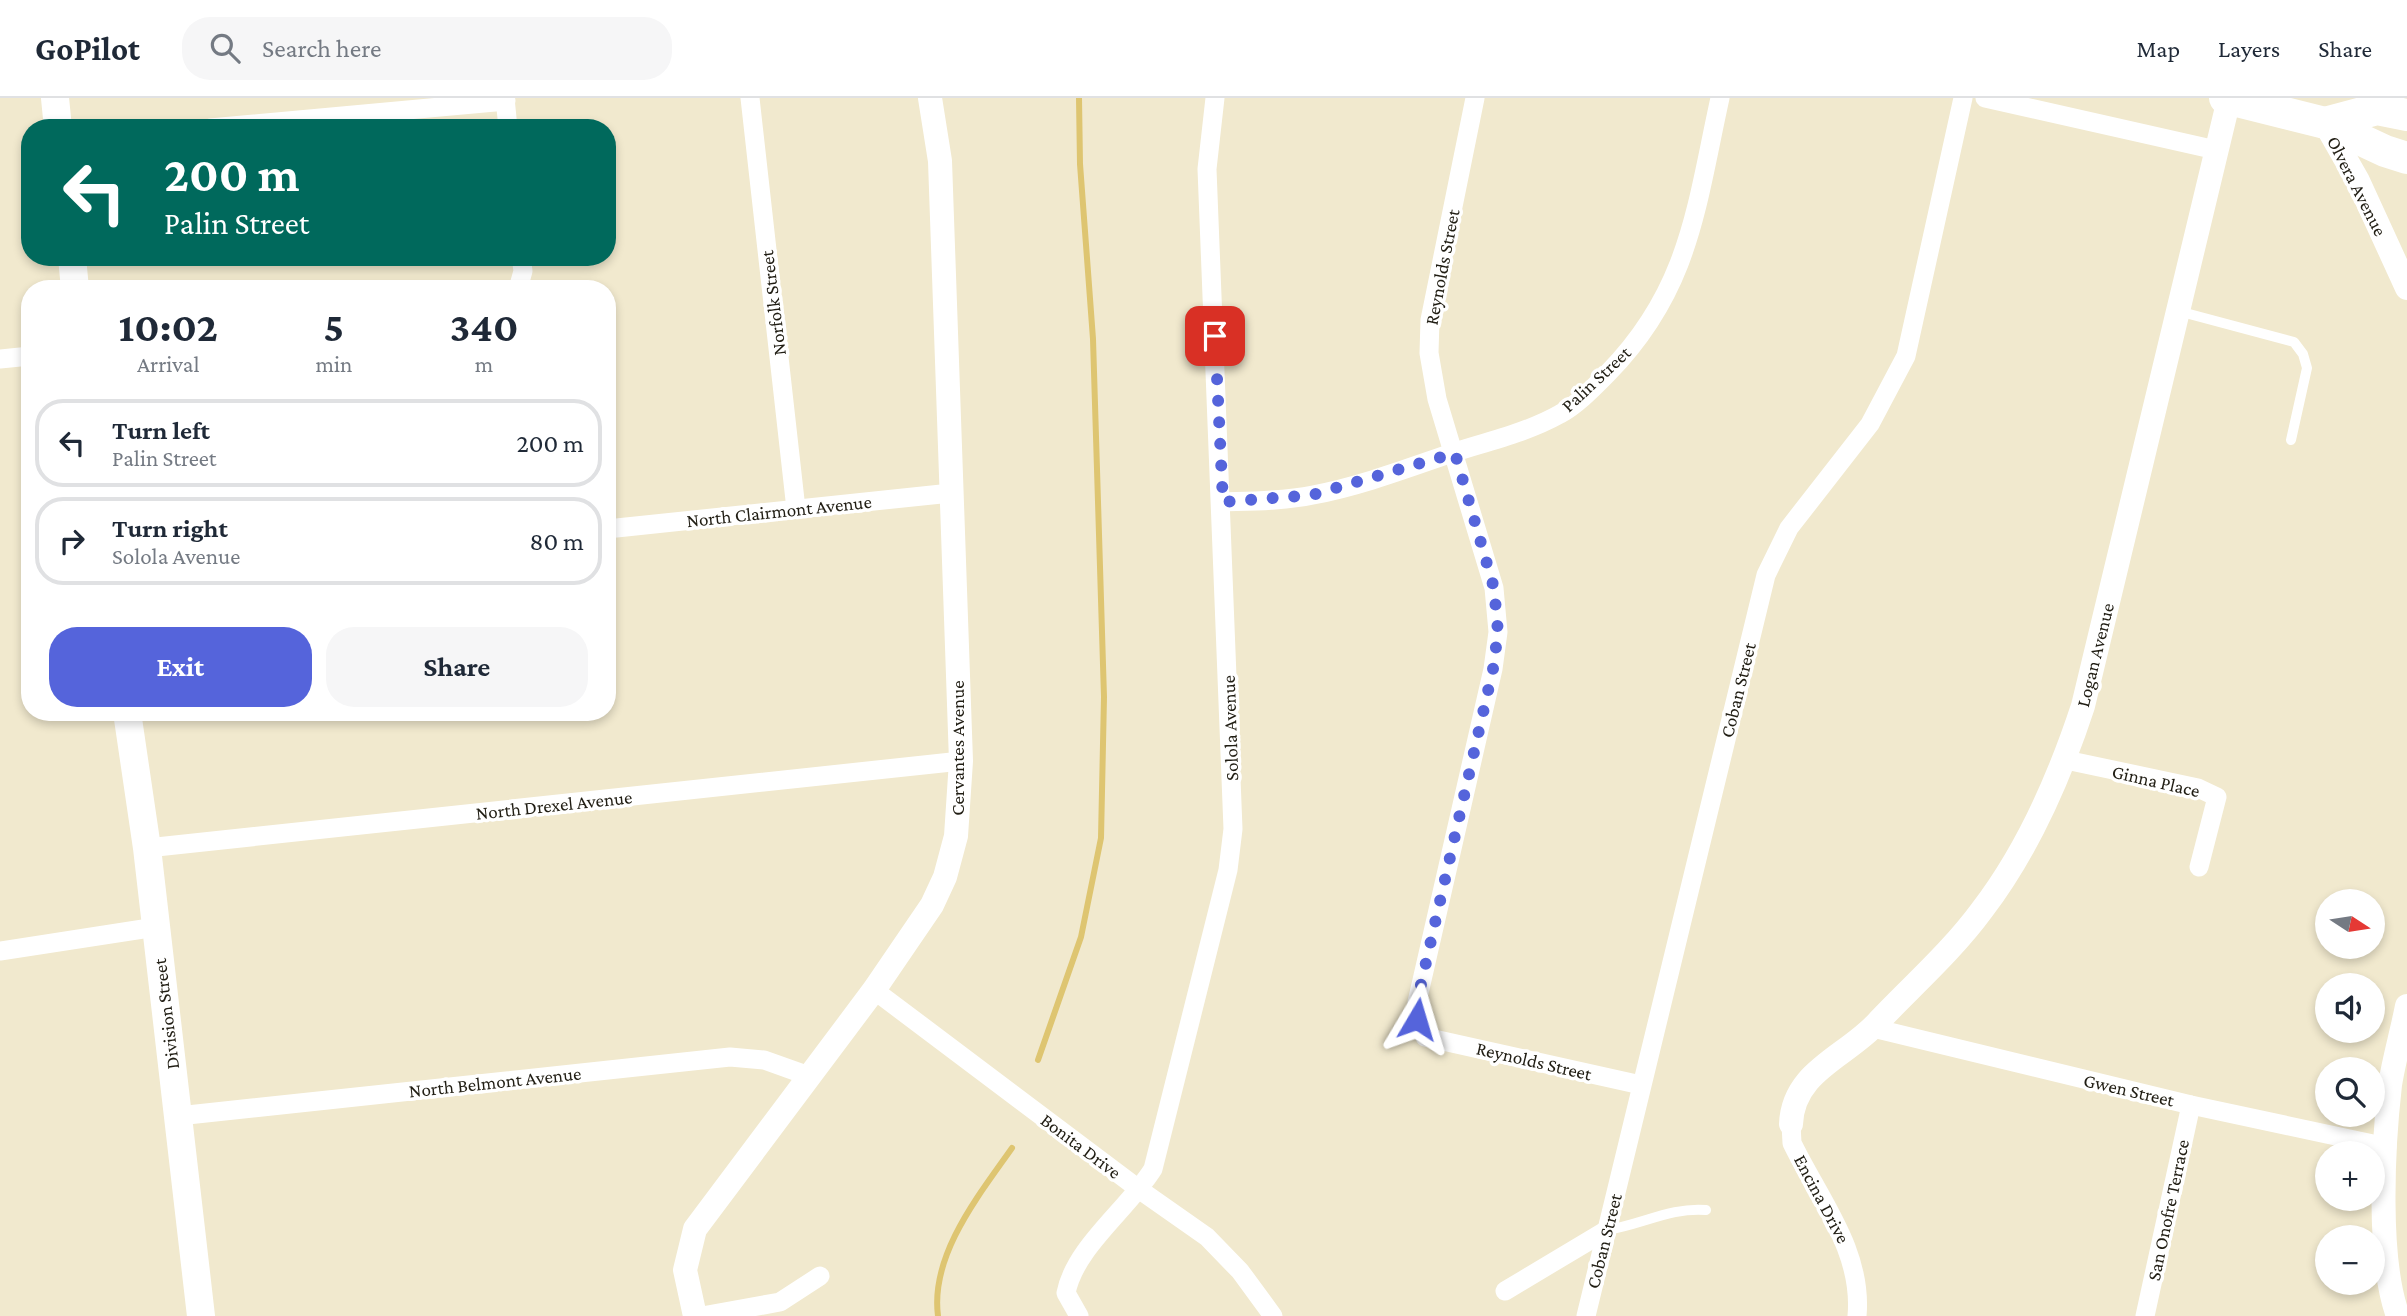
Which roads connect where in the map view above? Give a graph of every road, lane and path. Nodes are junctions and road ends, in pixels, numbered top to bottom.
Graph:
1 (55, 98) edge
2 (750, 98) edge
3 (930, 98) edge
4 (1215, 98) edge
5 (1475, 98) edge
6 (1720, 98) edge
7 (1963, 98) edge
8 (1985, 98) edge
9 (2228, 98) edge
10 (506, 99) edge
11 (2319, 111) edge
12 (2407, 115) edge
13 (57, 119) edge
14 (302, 119) edge
15 (507, 119) edge
16 (2216, 150) junction
17 (2407, 158) edge
18 (2407, 288) edge
19 (2177, 311) junction
20 (21, 357) edge
21 (0, 359) edge
22 (2291, 440) dead end
23 (1455, 453) junction
24 (951, 493) junction
25 (1223, 502) junction
26 (796, 509) junction
27 (616, 528) edge
28 (128, 721) edge
29 (2066, 760) junction
30 (961, 761) junction
31 (147, 848) junction
32 (2199, 867) dead end
33 (156, 927) junction
34 (0, 951) edge
35 (874, 990) junction
36 (2407, 1006) edge
37 (1873, 1028) junction
38 (809, 1076) junction
39 (1642, 1085) junction
40 (2191, 1105) junction
41 (178, 1116) junction
42 (1791, 1124) joint
43 (2387, 1147) junction
44 (1140, 1190) junction
45 (1706, 1210) dead end
46 (1607, 1230) junction
47 (820, 1276) dead end
48 (1505, 1292) dead end
49 (201, 1316) edge
50 (695, 1316) edge
51 (702, 1316) edge
52 (1079, 1316) edge
53 (1273, 1316) edge
54 (1586, 1316) edge
55 (1857, 1316) edge
56 (2145, 1316) edge
57 (2398, 1316) edge

1 - 13 main road
2 - 26 street, Norfolk Street
3 - 24 street, Cervantes Avenue
4 - 25 street, Solola Avenue
5 - 23 street, Reynolds Street
6 - 23 street, Palin Street
7 - 39 street, Coban Street
8 - 16 street
9 - 11 main road
9 - 16 street, Logan Avenue
10 - 14 street
10 - 15 street
11 - 12 main road
11 - 17 main road
11 - 18 street, Olvera Avenue
16 - 19 street, Logan Avenue
19 - 22 lane
19 - 29 street, Logan Avenue
20 - 21 street
23 - 25 street, Palin Street
23 - 39 street, Reynolds Street
24 - 26 street, North Clairmont Avenue
24 - 30 street, Cervantes Avenue
25 - 44 street, Solola Avenue
26 - 27 street, North Clairmont Avenue
28 - 31 main road, Division Street
29 - 32 street, Ginna Place
29 - 37 street, Logan Avenue
30 - 31 street, North Drexel Avenue
30 - 35 street, Cervantes Avenue
31 - 33 main road, Division Street
33 - 34 street
33 - 41 main road, Division Street
35 - 38 street, Cervantes Avenue
35 - 44 street, Bonita Drive
36 - 43 street
37 - 40 street, Gwen Street
37 - 42 street, Logan Avenue
38 - 41 street, North Belmont Avenue
38 - 50 street, Cervantes Avenue
39 - 46 street, Coban Street
40 - 43 street, Gwen Street
40 - 56 street, San Onofre Terrace
41 - 49 main road, Division Street
42 - 55 street, Encina Drive
43 - 57 street
44 - 52 street, Solola Avenue
44 - 53 street, Bonita Drive
45 - 46 lane
46 - 48 street
46 - 54 street, Coban Street
47 - 51 street

